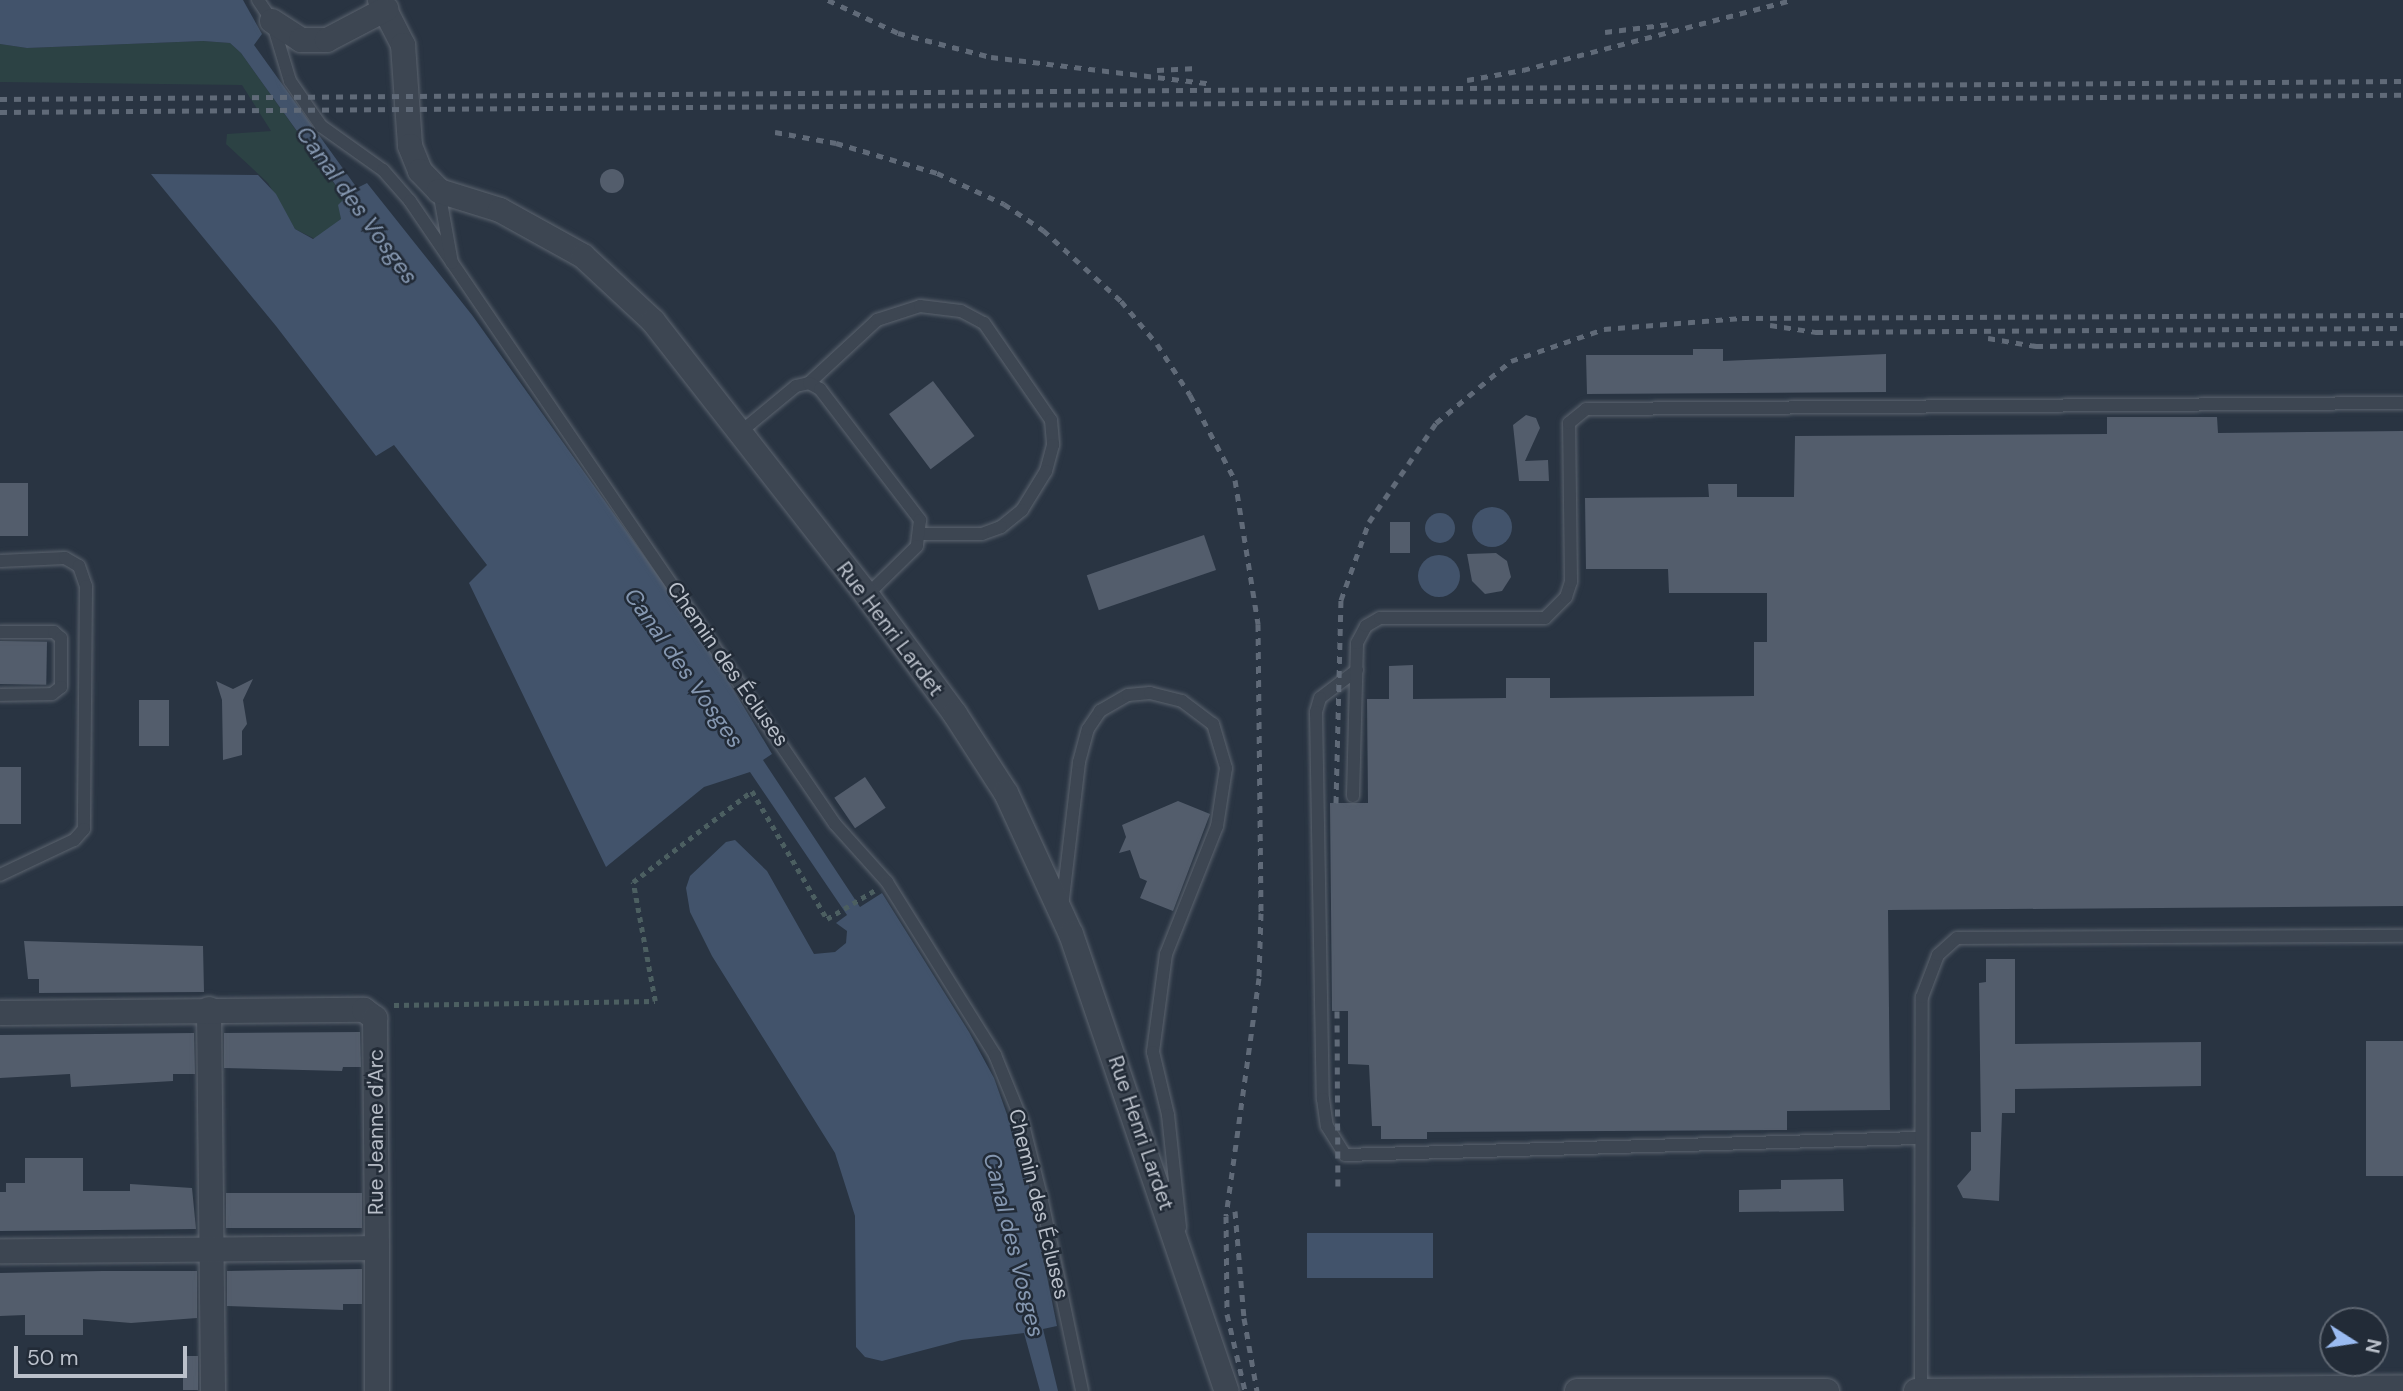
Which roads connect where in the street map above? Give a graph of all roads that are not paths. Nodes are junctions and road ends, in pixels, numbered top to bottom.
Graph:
1 (258, 0) edge
2 (383, 5) edge
3 (272, 21) junction
4 (439, 191) junction
5 (453, 269) junction
6 (809, 383) junction
7 (2403, 403) edge
8 (738, 434) junction
9 (920, 534) junction
10 (0, 561) edge
11 (867, 595) junction
12 (0, 632) edge
13 (1357, 670) junction
14 (0, 695) edge
15 (1353, 796) dead end
16 (0, 875) edge
17 (1061, 914) junction
18 (2403, 936) edge
19 (209, 1009) junction
20 (0, 1013) edge
21 (1919, 1138) junction
22 (377, 1248) junction
23 (212, 1249) junction
24 (0, 1251) edge
25 (1183, 1255) junction
26 (2403, 1388) edge
27 (213, 1391) edge
28 (377, 1391) edge
29 (1082, 1391) edge
30 (1227, 1391) edge
31 (1577, 1391) edge
32 (1827, 1391) edge
33 (1916, 1391) edge
34 (1921, 1391) edge

1 - 3 lane, Chemin des Écluses
2 - 3 street
2 - 4 street
3 - 5 lane, Chemin des Écluses
4 - 5 lane
4 - 8 street, Rue Henri Lardet
5 - 29 lane, Chemin des Écluses
6 - 8 lane
6 - 9 lane
6 - 9 lane
7 - 13 lane
8 - 11 street, Rue Henri Lardet
9 - 11 lane
10 - 16 lane
11 - 17 street, Rue Henri Lardet
12 - 14 lane
13 - 15 lane
13 - 21 lane
17 - 25 street, Rue Henri Lardet
17 - 25 lane
18 - 21 lane
19 - 20 street, Rue Jeanne d'Arc
19 - 22 street, Rue Jeanne d'Arc
19 - 23 street
21 - 34 lane
22 - 23 street
22 - 28 street, Rue Jeanne d'Arc
23 - 24 street
23 - 27 street
25 - 30 street, Rue Henri Lardet
26 - 34 street
31 - 32 street
33 - 34 street

